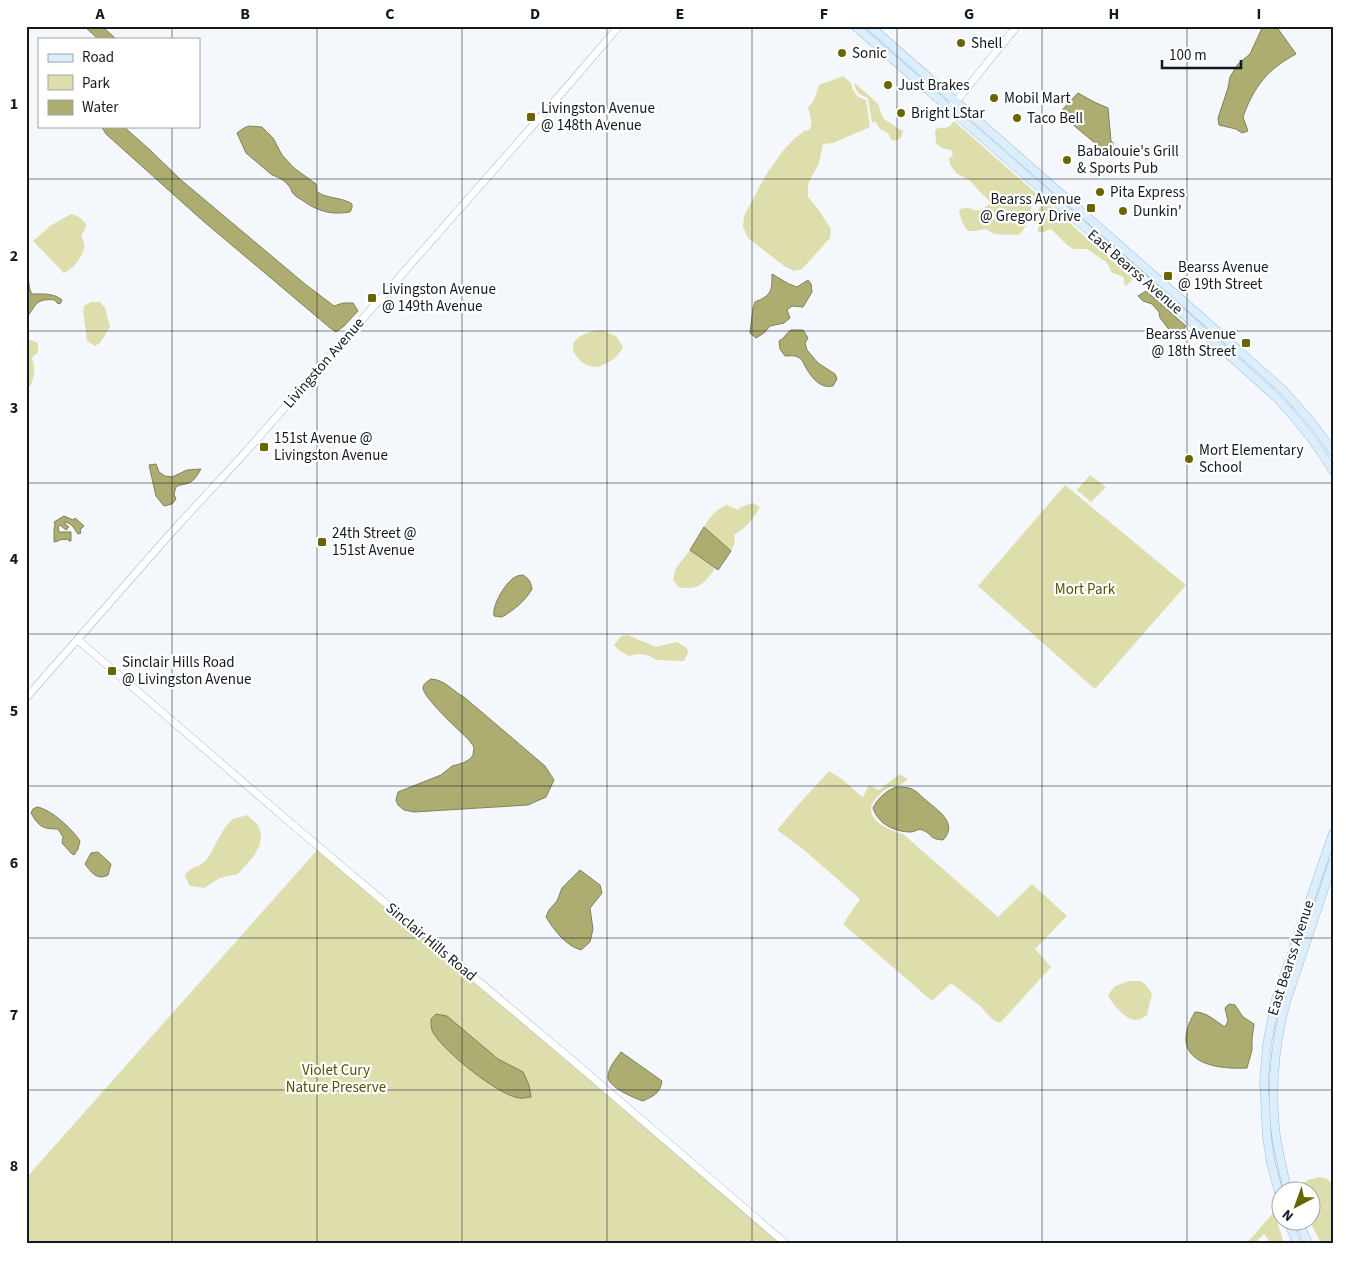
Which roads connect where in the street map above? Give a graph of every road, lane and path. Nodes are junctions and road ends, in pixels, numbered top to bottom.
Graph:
1 (618, 26) edge
2 (855, 26) edge
3 (870, 26) edge
4 (1017, 26) edge
5 (957, 101) junction
6 (950, 109) junction
7 (1073, 204) junction
8 (1066, 211) junction
9 (1223, 336) junction
10 (1216, 343) junction
11 (1313, 424) junction
12 (1305, 430) junction
13 (1333, 452) edge
14 (1333, 471) edge
15 (78, 640) junction
16 (26, 698) edge
17 (1333, 833) edge
18 (1333, 862) edge
19 (1276, 1182) edge
20 (1286, 1182) edge
21 (786, 1243) edge

1 - 15 street, Livingston Avenue
2 - 6 main road, East Bearss Avenue
3 - 5 main road, East Bearss Avenue
4 - 5 street
5 - 6 street
5 - 7 main road, East Bearss Avenue
6 - 8 main road, East Bearss Avenue
7 - 8 main road
7 - 9 main road, East Bearss Avenue
8 - 10 main road, East Bearss Avenue
9 - 10 main road
9 - 11 main road, East Bearss Avenue
10 - 12 main road, East Bearss Avenue
11 - 12 main road
11 - 13 main road, East Bearss Avenue
12 - 14 main road, East Bearss Avenue
15 - 16 street, Livingston Avenue
15 - 21 street, Sinclair Hills Road
17 - 19 main road, East Bearss Avenue
18 - 20 main road, East Bearss Avenue

